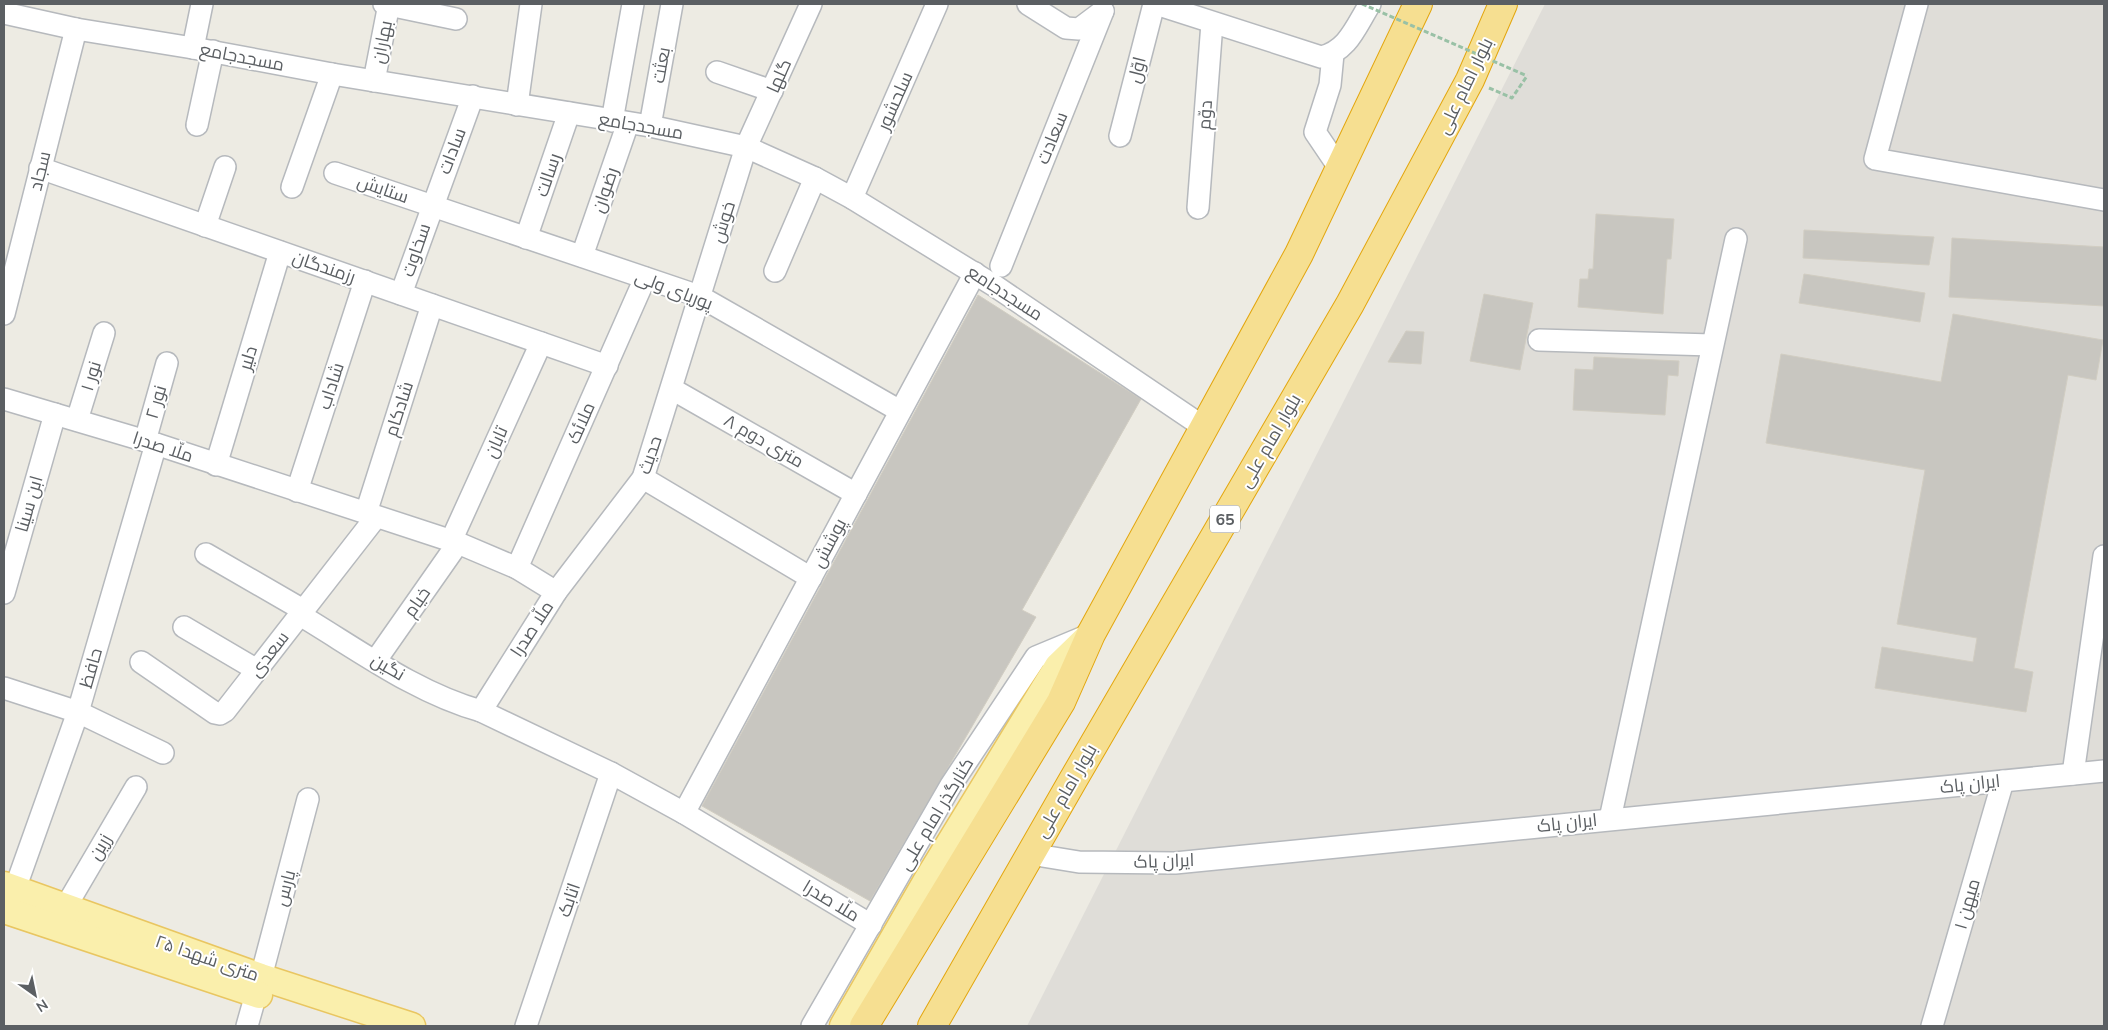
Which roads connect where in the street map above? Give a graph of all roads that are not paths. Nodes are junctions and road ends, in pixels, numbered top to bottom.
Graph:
1 (202, 4) edge
2 (387, 4) edge
3 (531, 4) edge
4 (634, 4) edge
5 (672, 4) edge
6 (811, 4) edge
7 (938, 4) edge
8 (1028, 4) edge
9 (1155, 4) edge
10 (1370, 4) edge
11 (1418, 4) edge
12 (1503, 4) edge
13 (1917, 4) edge
14 (1106, 7) edge
15 (1187, 9) edge
16 (4, 13) edge
17 (456, 19) dead end
18 (1212, 23) junction
19 (76, 28) junction
20 (203, 49) junction
21 (1334, 54) junction
22 (717, 72) dead end
23 (332, 74) junction
24 (374, 81) junction
25 (772, 90) junction
26 (473, 96) junction
27 (517, 105) junction
28 (569, 113) junction
29 (620, 122) junction
30 (196, 125) dead end
31 (650, 126) junction
32 (1120, 136) dead end
33 (746, 147) junction
34 (225, 167) dead end
35 (40, 168) junction
36 (1340, 169) junction
37 (335, 172) dead end
38 (815, 178) junction
39 (292, 187) dead end
40 (852, 198) junction
41 (2104, 200) edge
42 (432, 205) junction
43 (1198, 208) dead end
44 (205, 226) junction
45 (526, 238) junction
46 (1736, 239) dead end
47 (280, 252) junction
48 (582, 256) junction
49 (1001, 266) dead end
50 (775, 271) dead end
51 (975, 273) junction
52 (644, 278) junction
53 (364, 282) junction
54 (401, 294) junction
55 (699, 296) junction
56 (432, 305) junction
57 (4, 314) edge
58 (104, 333) dead end
59 (1539, 340) dead end
60 (540, 343) junction
61 (1712, 345) junction
62 (167, 363) dead end
63 (607, 366) junction
64 (672, 389) junction
65 (4, 399) edge
66 (900, 411) junction
67 (55, 414) junction
68 (77, 420) junction
69 (1205, 428) junction
70 (151, 442) junction
71 (216, 464) junction
72 (643, 478) junction
73 (297, 491) junction
74 (856, 494) junction
75 (371, 515) junction
76 (454, 542) junction
77 (206, 554) dead end
78 (2104, 556) edge
79 (517, 568) junction
80 (810, 578) junction
81 (556, 592) junction
82 (4, 593) edge
83 (302, 612) junction
84 (184, 628) dead end
85 (1091, 634) junction
86 (376, 660) junction
87 (141, 662) dead end
88 (257, 670) junction
89 (4, 688) edge
90 (481, 711) junction
91 (78, 712) junction
92 (163, 753) dead end
93 (2104, 771) edge
94 (611, 773) junction
95 (2074, 774) junction
96 (2003, 781) junction
97 (136, 787) dead end
98 (308, 799) dead end
99 (684, 813) junction
100 (1610, 819) junction
101 (1030, 854) junction
102 (8, 895) edge
103 (59, 917) junction
104 (871, 925) junction
105 (259, 985) junction
106 (247, 1026) edge
107 (353, 1026) edge
108 (412, 1026) edge
109 (526, 1026) edge
110 (812, 1026) edge
111 (843, 1026) edge
112 (864, 1026) edge
113 (932, 1026) edge
114 (1932, 1026) edge

1 - 20 street
2 - 17 street
2 - 24 street, بهاران
3 - 27 street
4 - 29 street, رضوان
5 - 31 street, بعثت
6 - 25 street, گلها
7 - 40 street, سلحشور
8 - 14 street
9 - 15 street
9 - 32 street, اوّل
10 - 21 street
11 - 36 highway
12 - 101 highway, بلوار امام علی / 65
13 - 41 street
14 - 49 street, سعادت
15 - 18 street
16 - 19 street, مسجدجامع
18 - 21 street
18 - 43 street, دوّم
19 - 20 street, مسجدجامع
19 - 35 street, سجاد
20 - 23 street, مسجدجامع
20 - 30 street
21 - 36 street
22 - 25 street
23 - 24 street, مسجدجامع
23 - 39 street
24 - 26 street, مسجدجامع
25 - 33 street, گلها
26 - 27 street, مسجدجامع
26 - 42 street, سادات
27 - 28 street, مسجدجامع
28 - 29 street, مسجدجامع
28 - 45 street, رسالت
29 - 31 street, مسجدجامع
29 - 48 street, رضوان
31 - 33 street, مسجدجامع
33 - 38 street, مسجدجامع
33 - 55 street, خوش
34 - 44 street
35 - 44 street, رزمندگان
35 - 57 street, سجاد
36 - 69 highway
37 - 42 street, ستایش
38 - 40 street, مسجدجامع
38 - 50 street
40 - 51 street, مسجدجامع
42 - 45 street, پوریای ولی
42 - 54 street, سخاوت
44 - 47 street, رزمندگان
45 - 48 street, پوریای ولی
46 - 61 street
47 - 53 street, رزمندگان
47 - 71 street, دلیر
48 - 52 street, پوریای ولی
51 - 66 street, پوشش
51 - 69 street, مسجدجامع
52 - 55 street, پوریای ولی
52 - 63 street, ملائک
53 - 54 street, رزمندگان
53 - 73 street, شاداب
54 - 56 street, رزمندگان
55 - 64 street, حدیث
55 - 66 street, پوریای ولی
56 - 60 street, رزمندگان
56 - 75 street, شادکام
58 - 68 street, نور ۱
59 - 61 street
60 - 63 street, رزمندگان
60 - 76 street, تابان
61 - 100 street
62 - 70 street, نور ۲
63 - 79 street, ملائک
64 - 72 street, حدیث
64 - 74 street, ۸ متری دوم
65 - 67 street, ملّا صدرا
66 - 74 street, پوشش
67 - 68 street, ملّا صدرا
67 - 82 street, ابن سینا
68 - 70 street, ملّا صدرا
69 - 85 highway
70 - 71 street, ملّا صدرا
70 - 91 street, حافظ
71 - 73 street, ملّا صدرا
72 - 80 street
72 - 81 street, حدیث
73 - 75 street, ملّا صدرا
74 - 80 street, پوشش
75 - 76 street, ملّا صدرا
75 - 83 street, سعدی
76 - 79 street, ملّا صدرا
76 - 86 street, خیام
77 - 83 street, نگین
78 - 95 street
79 - 81 street, ملّا صدرا
80 - 99 street, پوشش
81 - 90 street, ملّا صدرا
83 - 86 street, نگین
83 - 88 street, سعدی
84 - 88 street
85 - 104 street, کنارگذر امام علی
85 - 111 main road
85 - 112 highway
86 - 90 street, نگین
87 - 88 street, سعدی
89 - 91 street
90 - 94 street, ملّا صدرا
91 - 92 street
91 - 102 street, حافظ
93 - 95 street, ایران پاک
94 - 99 street, ملّا صدرا
94 - 109 street, اتابک
95 - 96 street, ایران پاک
96 - 100 street, ایران پاک
96 - 114 street, میهن ۱
97 - 103 street, زرین
98 - 105 street, پارس
99 - 104 street, ملّا صدرا
100 - 101 street, ایران پاک
101 - 113 highway, بلوار امام علی / 65
102 - 103 main road, ۲۵ متری شهدا
103 - 105 main road, ۲۵ متری شهدا
104 - 110 street, کنارگذر امام علی
105 - 106 street, پارس
105 - 107 main road, ۲۵ متری شهدا
105 - 108 main road, ۲۵ متری شهدا

